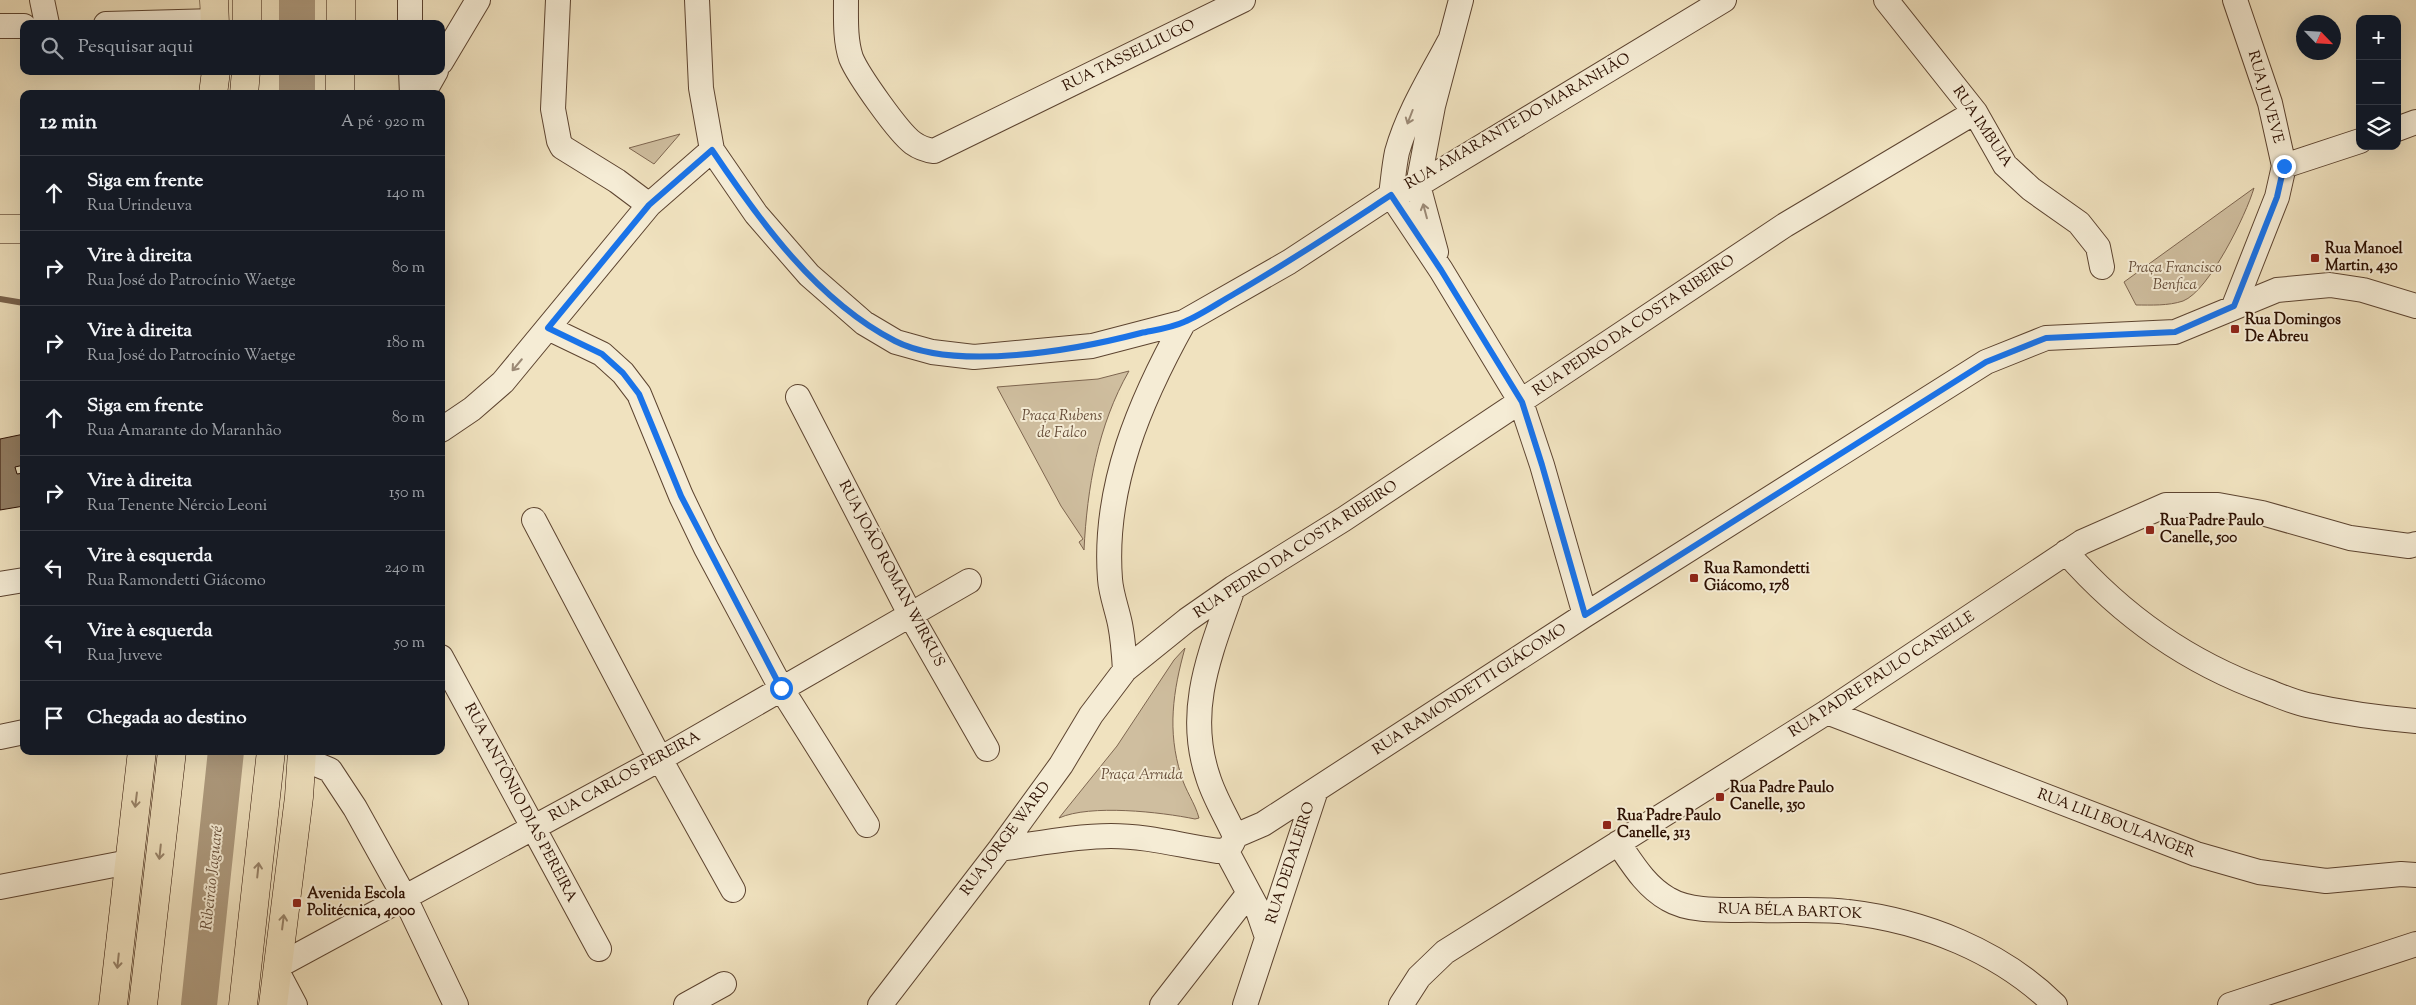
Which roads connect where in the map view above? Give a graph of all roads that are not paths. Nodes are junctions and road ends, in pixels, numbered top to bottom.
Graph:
1 (42, 0) edge
2 (247, 0) edge
3 (342, 0) edge
4 (410, 0) edge
5 (478, 0) edge
6 (558, 0) edge
7 (697, 0) edge
8 (846, 0) edge
9 (1243, 0) edge
10 (1461, 0) edge
11 (1724, 0) edge
12 (1886, 0) edge
13 (2235, 0) edge
14 (215, 15) edge
15 (46, 20) edge
16 (154, 20) edge
17 (247, 20) edge
18 (341, 20) edge
19 (410, 20) edge
20 (0, 26) edge
21 (20, 26) edge
22 (1449, 42) junction
23 (445, 55) edge
24 (215, 75) edge
25 (246, 75) edge
26 (340, 75) edge
27 (411, 75) edge
28 (434, 75) edge
29 (214, 90) edge
30 (244, 90) edge
31 (340, 90) edge
32 (412, 90) edge
33 (426, 90) edge
34 (1976, 112) junction
35 (2416, 122) edge
36 (2401, 127) edge
37 (2356, 142) edge
38 (712, 150) junction
39 (2284, 166) junction
40 (1418, 185) junction
41 (1391, 195) junction
42 (649, 205) junction
43 (0, 229) edge
44 (20, 229) edge
45 (2102, 267) dead end
46 (1441, 270) junction
47 (2234, 306) junction
48 (2416, 306) edge
49 (1184, 322) junction
50 (548, 328) junction
51 (798, 397) dead end
52 (1522, 402) junction
53 (445, 427) edge
54 (534, 520) dead end
55 (2416, 544) edge
56 (2066, 552) junction
57 (20, 581) edge
58 (969, 581) dead end
59 (0, 584) edge
60 (1233, 588) junction
61 (1585, 615) junction
62 (910, 616) junction
63 (445, 664) edge
64 (1125, 670) junction
65 (781, 688) junction
66 (1828, 712) junction
67 (2416, 721) edge
68 (20, 733) edge
69 (0, 737) edge
70 (987, 750) dead end
71 (142, 755) edge
72 (172, 755) edge
73 (271, 755) edge
74 (301, 755) edge
75 (660, 759) junction
76 (1316, 790) junction
77 (866, 825) dead end
78 (534, 828) junction
79 (1230, 843) junction
80 (1618, 843) junction
81 (1000, 848) junction
82 (129, 862) junction
83 (2416, 875) edge
84 (0, 887) edge
85 (733, 890) dead end
86 (1249, 892) junction
87 (405, 898) junction
88 (1267, 937) junction
89 (2416, 944) edge
90 (599, 949) dead end
91 (277, 969) junction
92 (724, 984) dead end
93 (887, 1000) edge
94 (113, 1005) edge
95 (143, 1005) edge
96 (243, 1005) edge
97 (273, 1005) edge
98 (295, 1005) edge
99 (456, 1005) edge
100 (686, 1005) edge
101 (1162, 1005) edge
102 (1244, 1005) edge
103 (1401, 1005) edge
104 (2055, 1005) edge
105 (2230, 1005) edge

1 - 15 street
2 - 17 main road
3 - 18 main road
4 - 19 street
5 - 23 street
6 - 42 street
7 - 38 street
8 - 9 street, RUA TASSELLIUGO
10 - 22 street
11 - 40 street, RUA AMARANTE DO MARANHÃO
12 - 34 street, RUA IMBUIA
13 - 39 street, RUA JUVEVE
14 - 16 street
20 - 21 street
22 - 40 street
22 -> 41 street
24 - 29 main road
25 - 30 main road
26 - 31 main road
27 - 32 street
28 - 33 street
34 - 45 street, RUA IMBUIA
34 - 52 street, RUA PEDRO DA COSTA RIBEIRO
35 - 36 street
37 - 39 street
38 - 42 street
38 - 49 street, RUA AMARANTE DO MARANHÃO
39 - 47 street, RUA JUVEVE
40 - 41 street, RUA AMARANTE DO MARANHÃO
46 -> 40 street
41 - 46 street
41 - 49 street, RUA AMARANTE DO MARANHÃO
42 - 50 street
43 - 44 main road
46 - 52 street
47 - 48 street, RUA RAMONDETTI GIÁCOMO
47 - 61 street, RUA RAMONDETTI GIÁCOMO
49 - 64 street
50 -> 53 street
50 - 65 street
51 - 62 street, RUA JOÃO ROMAN WIRKUS
52 - 60 street, RUA PEDRO DA COSTA RIBEIRO
52 - 61 street
54 - 75 street
55 - 56 street, RUA PADRE PAULO CANELLE
56 - 66 street, RUA PADRE PAULO CANELLE
56 - 67 street
57 - 59 street
58 - 62 street, RUA CARLOS PEREIRA
60 - 64 street, RUA PEDRO DA COSTA RIBEIRO
60 - 79 street
61 - 76 street, RUA RAMONDETTI GIÁCOMO
62 - 65 street, RUA CARLOS PEREIRA
62 - 70 street, RUA JOÃO ROMAN WIRKUS
63 - 78 street, RUA ANTÔNIO DIAS PEREIRA
64 - 81 street, RUA JORGE WARD
65 - 75 street, RUA CARLOS PEREIRA
65 - 77 street
66 - 80 street, RUA PADRE PAULO CANELLE
66 - 83 street, RUA LILI BOULANGER
68 - 69 street
71 -> 82 main road
72 -> 95 main road
96 -> 73 main road
74 - 87 street
91 -> 74 main road
75 - 78 street, RUA CARLOS PEREIRA
75 - 85 street
76 - 79 street, RUA RAMONDETTI GIÁCOMO
76 - 88 street, RUA DEDALEIRO
78 - 87 street, RUA CARLOS PEREIRA
78 - 90 street, RUA ANTÔNIO DIAS PEREIRA
79 - 81 street
79 - 86 street, RUA DEDALEIRO
80 - 103 street, RUA PADRE PAULO CANELLE
80 - 104 street, RUA BÉLA BARTOK
81 - 93 street, RUA JORGE WARD
82 - 84 street
82 -> 94 main road
86 - 88 street, RUA DEDALEIRO
86 - 101 street
87 - 91 street, RUA CARLOS PEREIRA
87 - 99 street
88 - 102 street, RUA DEDALEIRO
89 - 105 street
91 - 97 main road
91 - 98 street
92 - 100 street

